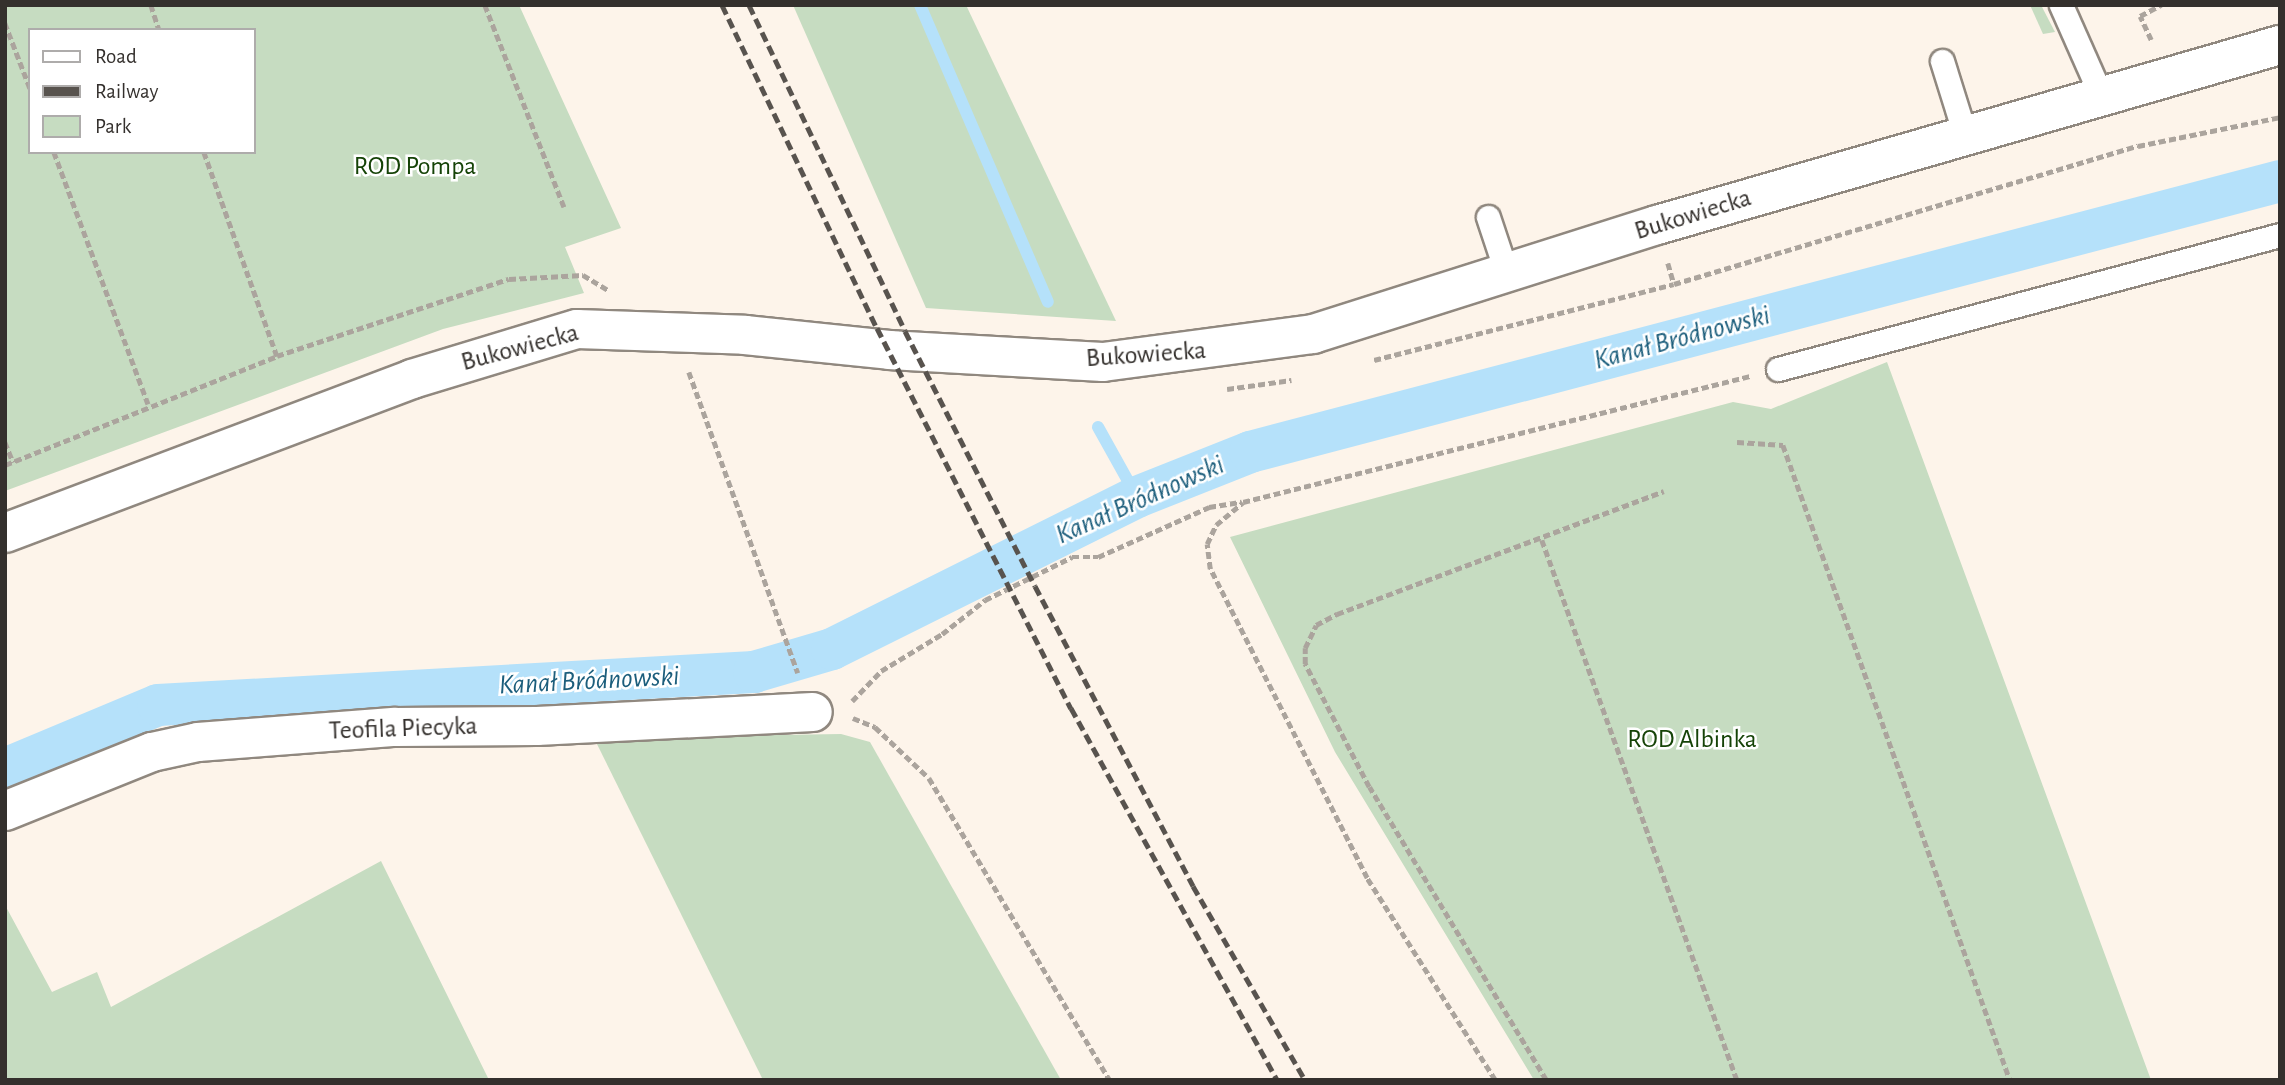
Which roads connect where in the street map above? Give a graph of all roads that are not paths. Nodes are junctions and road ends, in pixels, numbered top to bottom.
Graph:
1 (2061, 5) edge
2 (2280, 45) edge
3 (1942, 61) dead end
4 (2100, 93) junction
5 (1965, 135) junction
6 (1488, 217) dead end
7 (2280, 235) edge
8 (1507, 274) junction
9 (1778, 369) road end
10 (5, 533) edge
11 (829, 713) road end
12 (5, 811) edge

1 - 4 lane
2 - 4 street, Bukowiecka
3 - 5 lane
4 - 5 street, Bukowiecka
5 - 8 street, Bukowiecka
6 - 8 lane
7 - 9 lane
8 - 10 street, Bukowiecka
11 - 12 street, Teofila Piecyka

